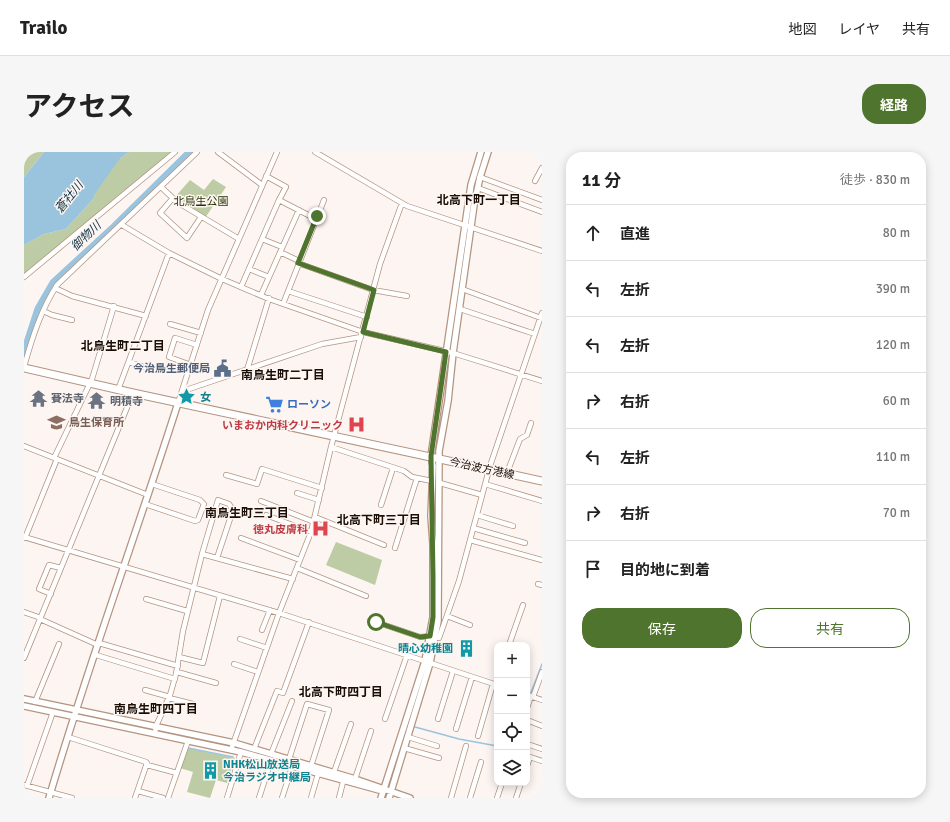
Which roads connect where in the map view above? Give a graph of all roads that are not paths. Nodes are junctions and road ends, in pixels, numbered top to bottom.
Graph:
1 (175, 152) edge
2 (197, 152) edge
3 (218, 152) edge
4 (277, 152) edge
5 (315, 152) edge
6 (481, 152) edge
7 (488, 152) edge
8 (542, 168) edge
9 (266, 176) junction
10 (480, 177) junction
11 (535, 181) dead end
12 (262, 185) junction
13 (161, 187) junction
14 (478, 188) junction
15 (173, 198) junction
16 (279, 200) junction
17 (324, 200) dead end
18 (542, 200) edge
19 (402, 203) junction
20 (298, 210) junction
21 (542, 212) edge
22 (201, 217) junction
23 (316, 219) junction
24 (122, 225) junction
25 (464, 226) junction
26 (471, 228) junction
27 (239, 239) junction
28 (262, 239) junction
29 (282, 247) junction
30 (542, 251) edge
31 (280, 252) junction
32 (169, 253) junction
33 (299, 262) junction
34 (249, 269) junction
35 (24, 277) edge
36 (269, 277) junction
37 (222, 279) junction
38 (241, 287) junction
39 (55, 288) junction
40 (462, 289) junction
41 (374, 290) junction
42 (288, 291) junction
43 (261, 295) junction
44 (408, 296) dead end
45 (269, 298) junction
46 (283, 304) junction
47 (114, 306) junction
48 (460, 309) junction
49 (43, 311) junction
50 (146, 316) junction
51 (541, 316) edge
52 (367, 317) junction
53 (72, 320) dead end
54 (170, 324) dead end
55 (363, 332) junction
56 (201, 333) junction
57 (535, 334) junction
58 (361, 337) junction
59 (197, 345) junction
60 (446, 352) junction
61 (453, 353) junction
62 (129, 362) junction
63 (191, 364) junction
64 (24, 367) edge
65 (150, 369) dead end
66 (246, 370) junction
67 (520, 375) junction
68 (542, 381) edge
69 (91, 383) junction
70 (118, 390) junction
71 (183, 391) junction
72 (133, 393) junction
73 (178, 403) junction
74 (531, 422) dead end
75 (334, 435) junction
76 (24, 446) edge
77 (331, 447) junction
78 (435, 457) junction
79 (55, 459) junction
80 (393, 468) junction
81 (489, 469) junction
82 (507, 473) junction
83 (226, 475) dead end
84 (98, 476) junction
85 (417, 478) junction
86 (542, 480) edge
87 (432, 481) junction
88 (440, 483) junction
89 (152, 484) junction
90 (485, 484) junction
91 (322, 488) junction
92 (297, 494) dead end
93 (148, 495) junction
94 (482, 495) junction
95 (319, 500) junction
96 (261, 501) dead end
97 (542, 501) edge
98 (145, 504) junction
99 (381, 505) dead end
100 (266, 515) dead end
101 (477, 515) junction
102 (314, 519) junction
103 (513, 526) dead end
104 (474, 528) junction
105 (311, 532) junction
106 (25, 537) edge
107 (241, 538) dead end
108 (470, 540) junction
109 (525, 543) dead end
110 (384, 544) dead end
111 (396, 548) dead end
112 (69, 549) junction
113 (202, 554) junction
114 (217, 558) junction
115 (300, 560) junction
116 (542, 560) edge
117 (123, 566) junction
118 (61, 568) junction
119 (297, 568) junction
120 (292, 579) junction
121 (192, 588) junction
122 (50, 594) junction
123 (220, 596) junction
124 (366, 596) dead end
125 (146, 599) dead end
126 (523, 605) dead end
127 (188, 610) junction
128 (270, 610) junction
129 (24, 612) edge
130 (279, 612) junction
131 (447, 616) junction
132 (40, 618) junction
133 (309, 622) junction
134 (376, 622) dead end
135 (470, 625) dead end
136 (262, 630) dead end
137 (432, 637) junction
138 (240, 639) dead end
139 (510, 642) edge
140 (59, 644) dead end
141 (99, 644) junction
142 (267, 648) junction
143 (96, 655) junction
144 (407, 655) junction
145 (179, 657) junction
146 (24, 658) edge
147 (428, 662) junction
148 (234, 664) dead end
149 (178, 666) junction
150 (452, 670) junction
151 (177, 672) junction
152 (258, 672) junction
153 (542, 672) edge
154 (472, 677) junction
155 (175, 679) junction
156 (494, 682) edge
157 (216, 683) dead end
158 (494, 689) edge
159 (145, 690) dead end
160 (530, 696) edge
161 (170, 697) junction
162 (24, 699) edge
163 (542, 700) edge
164 (292, 701) dead end
165 (35, 702) junction
166 (193, 704) dead end
167 (24, 706) edge
168 (77, 710) junction
169 (53, 712) junction
170 (75, 717) junction
171 (385, 719) dead end
172 (438, 719) dead end
173 (530, 721) edge
174 (351, 724) dead end
175 (156, 726) junction
176 (542, 726) edge
177 (456, 729) dead end
178 (371, 731) dead end
179 (154, 734) junction
180 (478, 736) dead end
181 (68, 737) junction
182 (408, 737) junction
183 (188, 741) junction
184 (234, 743) junction
185 (530, 745) edge
186 (437, 746) dead end
187 (466, 746) dead end
188 (404, 748) junction
189 (254, 749) junction
190 (542, 749) edge
191 (231, 750) junction
192 (241, 752) junction
193 (271, 758) junction
194 (439, 758) dead end
195 (530, 758) edge
196 (289, 759) junction
197 (542, 761) edge
198 (481, 762) dead end
199 (147, 765) junction
200 (311, 766) junction
201 (292, 767) junction
202 (334, 772) junction
203 (177, 773) junction
204 (318, 774) junction
205 (355, 779) junction
206 (343, 782) junction
207 (26, 785) edge
208 (501, 786) edge
209 (520, 786) edge
210 (383, 790) junction
211 (138, 791) junction
212 (49, 795) edge
213 (390, 795) edge
214 (72, 798) edge
215 (135, 798) edge
216 (163, 798) edge
217 (168, 798) edge
218 (227, 798) edge
219 (258, 798) edge
220 (282, 798) edge
221 (311, 798) edge
222 (339, 798) edge
223 (381, 798) edge
224 (410, 798) edge
225 (451, 798) edge
226 (470, 798) edge
227 (497, 798) edge
228 (516, 798) edge

1 - 35 street
2 - 13 street
3 - 12 street
4 - 9 street
5 - 19 street
6 - 25 street
7 - 10 street
8 - 11 street
9 - 12 street
9 - 16 street
10 - 14 street
10 - 18 street
12 - 27 street
13 - 15 street
13 - 24 street
14 - 21 street
14 - 26 street
15 - 22 street
15 - 22 street
16 - 20 street
16 - 28 street
17 - 23 street
19 - 25 street
19 - 41 street
20 - 23 street
20 - 29 street
22 - 27 street
23 - 33 street
24 - 32 street
24 - 39 street
25 - 26 street
25 - 60 street
26 - 30 street
26 - 40 street
27 - 37 street
28 - 29 street
28 - 34 street
29 - 31 street
31 - 33 street
31 - 36 street
32 - 37 street
32 - 50 street
33 - 41 street
33 - 42 street
34 - 36 street
34 - 38 street
36 - 43 street
37 - 38 street
37 - 56 street
38 - 43 street
39 - 47 street
39 - 49 street
40 - 48 street
40 - 51 street
41 - 44 street
41 - 52 street
42 - 46 street
42 - 52 street
43 - 45 street
45 - 46 street
45 - 66 street
46 - 55 street
47 - 50 street
47 - 69 street
48 - 57 street
48 - 61 street
49 - 53 street
49 - 64 street
50 - 62 street
51 - 57 street
52 - 55 street
54 - 56 street
55 - 58 street
55 - 60 street
56 - 59 street
57 - 67 street
58 - 66 street
58 - 75 street
59 - 63 street
59 - 63 street
60 - 61 street
60 - 78 street
61 - 67 street
61 - 78 street
62 - 65 street
62 - 70 street
63 - 71 street
64 - 69 main road, 今治波方港線
66 - 71 street
67 - 68 street
67 - 81 street
69 - 70 main road, 今治波方港線
69 - 79 street
70 - 72 main road, 今治波方港線
71 - 73 street
72 - 73 main road, 今治波方港線
72 - 84 street
73 - 75 main road, 今治波方港線
73 - 89 street
74 - 82 street
75 - 77 street
75 - 78 main road, 今治波方港線
76 - 79 street
77 - 80 street
77 - 91 street
78 - 81 main road, 今治波方港線
78 - 87 street
78 - 88 street
79 - 84 street
79 - 106 street
80 - 85 street
80 - 99 street
81 - 82 main road, 今治波方港線
81 - 90 street
82 - 86 main road, 今治波方港線
83 - 91 street
84 - 93 street
84 - 112 street
85 - 87 street
85 - 111 street
87 - 137 street
88 - 94 street
88 - 137 street
89 - 93 street
89 - 98 street
90 - 94 street
90 - 97 street
91 - 95 street
92 - 95 street
93 - 98 street
94 - 101 street
95 - 102 street
96 - 102 street
98 - 117 street
100 - 105 street
101 - 103 street
101 - 104 street
102 - 105 street
102 - 110 street
104 - 108 street
104 - 109 street
105 - 115 street
106 - 112 street
107 - 115 street
108 - 116 street
108 - 131 street
112 - 117 street
112 - 118 street
113 - 114 street
113 - 114 street
113 - 121 street
114 - 120 street
115 - 119 street
117 - 121 street
117 - 141 street
118 - 122 street
118 - 122 street
119 - 120 street
119 - 124 street
120 - 130 street
121 - 123 street
121 - 127 street
122 - 132 street
123 - 128 street
123 - 145 street
125 - 127 street
126 - 139 street
127 - 145 street
128 - 130 street
128 - 136 street
129 - 132 street
130 - 133 street
130 - 142 street
131 - 135 street
131 - 137 street
132 - 141 street
132 - 146 street
133 - 144 street
133 - 189 street
134 - 137 street
137 - 147 street
138 - 142 street
140 - 165 street
141 - 143 street
141 - 149 street
142 - 152 street
143 - 155 street
143 - 168 street
144 - 147 street
144 - 171 street
145 - 149 street
147 - 150 street
147 - 182 street
147 - 210 street
148 - 152 street
149 - 151 street
150 - 154 street
150 - 172 street
151 - 155 street
151 - 157 street
152 - 184 street
153 - 160 street
154 - 156 street
154 - 177 street
155 - 161 street
158 - 180 street
159 - 161 street
160 - 163 street
161 - 166 street
161 - 175 street
162 - 165 street
164 - 193 street
165 - 168 street
167 - 169 street
168 - 170 street
168 - 175 street
169 - 170 street
169 - 207 street
170 - 179 street
170 - 181 street
173 - 176 street
174 - 202 street
175 - 179 street
175 - 184 street
178 - 205 street
179 - 183 street
181 - 199 street
181 - 212 street
182 - 186 street
182 - 188 street
183 - 191 street
183 - 203 street
184 - 189 street
184 - 191 street
185 - 190 street
187 - 225 street
188 - 194 street
188 - 213 street
189 - 193 street
191 - 192 street
192 - 193 street
192 - 218 street
193 - 196 street
193 - 201 street
193 - 219 street
195 - 197 street
196 - 200 street
196 - 200 street
198 - 226 street
199 - 203 street
199 - 211 street
200 - 202 street
201 - 204 street
201 - 220 street
202 - 205 street
203 - 217 street
204 - 206 street
204 - 221 street
205 - 210 street
206 - 210 street
206 - 222 street
207 - 212 street
208 - 227 street
209 - 228 street
210 - 213 street
210 - 223 street
211 - 215 street
211 - 216 street
212 - 214 street
213 - 224 street

